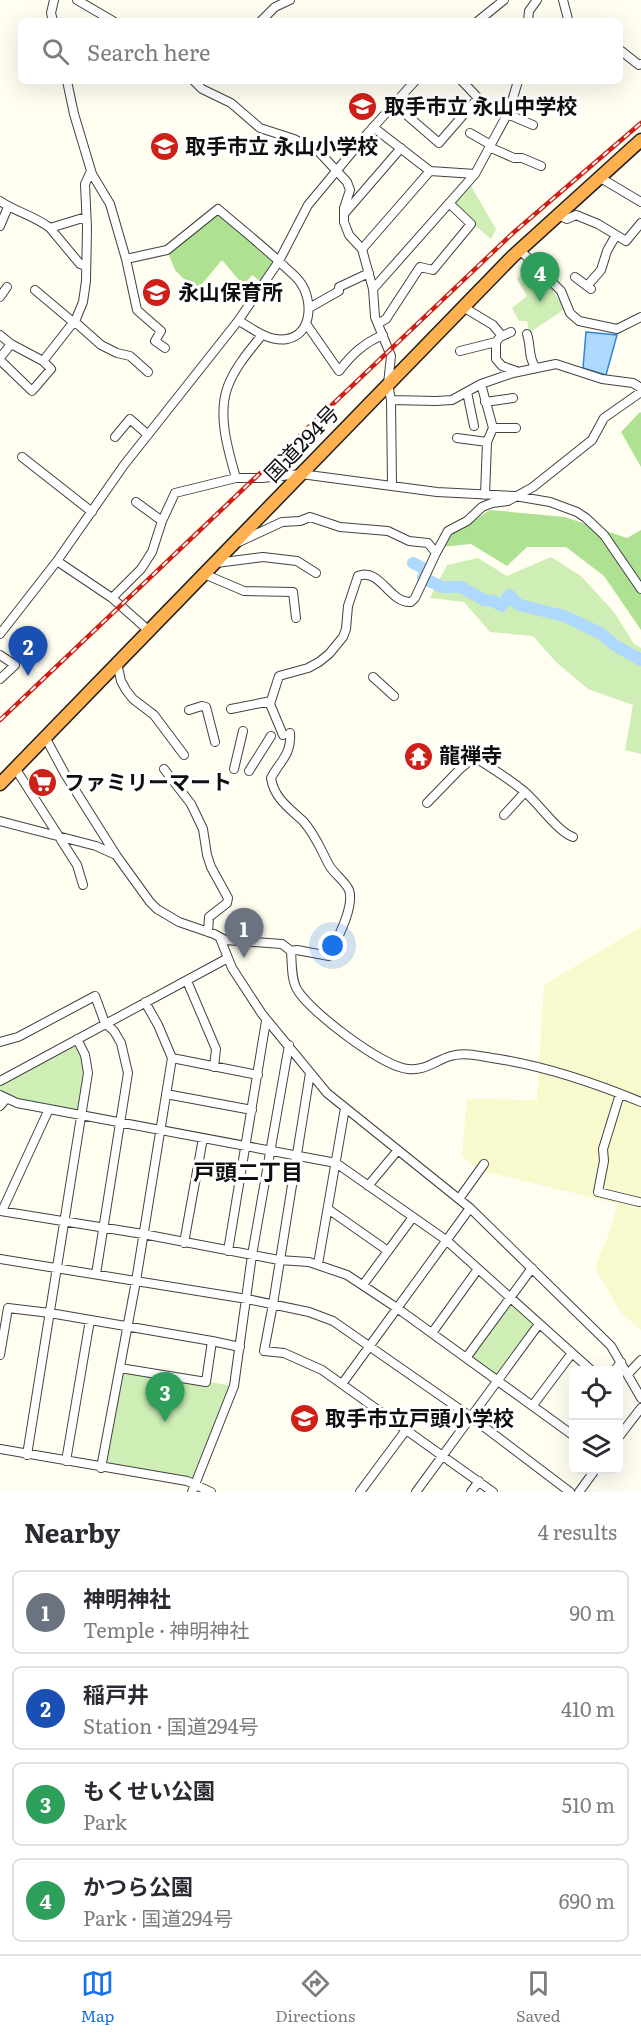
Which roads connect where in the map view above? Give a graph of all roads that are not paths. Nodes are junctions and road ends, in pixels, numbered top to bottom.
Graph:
1 (54, 0) edge
2 (77, 0) edge
3 (290, 0) edge
4 (504, 0) edge
5 (537, 0) edge
6 (563, 0) edge
7 (492, 4) edge
8 (52, 18) edge
9 (107, 18) edge
10 (264, 18) edge
11 (480, 18) edge
12 (528, 18) edge
13 (568, 18) edge
14 (623, 52) edge
15 (641, 64) edge
16 (68, 84) edge
17 (197, 84) edge
18 (412, 84) edge
19 (465, 84) edge
20 (517, 84) edge
21 (394, 104) junction
22 (507, 114) junction
23 (533, 125) dead end
24 (373, 127) junction
25 (470, 133) dead end
26 (641, 140) edge
27 (490, 146) junction
28 (401, 148) junction
29 (541, 166) dead end
30 (92, 171) junction
31 (430, 171) junction
32 (336, 172) junction
33 (475, 174) junction
34 (599, 177) junction
35 (0, 201) edge
36 (641, 202) edge
37 (449, 203) junction
38 (8, 207) junction
39 (344, 214) junction
40 (558, 215) junction
41 (86, 217) junction
42 (641, 223) edge
43 (0, 226) edge
44 (50, 228) junction
45 (616, 236) junction
46 (362, 249) junction
47 (520, 250) junction
48 (126, 259) junction
49 (279, 261) junction
50 (86, 266) junction
51 (369, 273) junction
52 (575, 278) dead end
53 (7, 287) dead end
54 (373, 289) junction
55 (35, 290) dead end
56 (0, 297) edge
57 (463, 307) junction
58 (309, 308) junction
59 (641, 316) edge
60 (74, 321) junction
61 (241, 322) dead end
62 (379, 323) junction
63 (307, 325) junction
64 (510, 332) dead end
65 (383, 334) junction
66 (527, 334) dead end
67 (0, 335) edge
68 (262, 335) junction
69 (499, 339) junction
70 (11, 344) junction
71 (165, 348) dead end
72 (460, 351) dead end
73 (0, 359) edge
74 (43, 361) junction
75 (536, 368) junction
76 (148, 372) dead end
77 (518, 372) junction
78 (388, 384) junction
79 (481, 384) junction
80 (641, 390) edge
81 (467, 392) junction
82 (513, 398) dead end
83 (391, 400) junction
84 (485, 402) junction
85 (474, 426) dead end
86 (493, 428) junction
87 (516, 428) dead end
88 (148, 435) junction
89 (115, 437) dead end
90 (457, 438) dead end
91 (487, 442) junction
92 (22, 457) dead end
93 (301, 474) junction
94 (236, 478) junction
95 (392, 485) junction
96 (485, 495) junction
97 (514, 496) junction
98 (136, 501) dead end
99 (92, 512) junction
100 (162, 521) junction
101 (232, 545) junction
102 (435, 553) junction
103 (57, 561) junction
104 (214, 563) junction
105 (316, 573) dead end
106 (204, 574) junction
107 (641, 589) edge
108 (112, 598) junction
109 (296, 618) dead end
110 (148, 630) junction
111 (0, 634) edge
112 (0, 655) edge
113 (117, 663) junction
114 (373, 676) dead end
115 (0, 679) edge
116 (394, 696) dead end
117 (271, 701) junction
118 (231, 709) dead end
119 (189, 710) dead end
120 (243, 730) dead end
121 (271, 736) dead end
122 (45, 737) junction
123 (214, 742) dead end
124 (184, 754) dead end
125 (15, 768) junction
126 (164, 769) dead end
127 (234, 769) dead end
128 (249, 771) dead end
129 (0, 784) edge
130 (525, 792) junction
131 (427, 803) dead end
132 (504, 815) dead end
133 (0, 821) edge
134 (573, 837) dead end
135 (60, 838) junction
136 (116, 855) junction
137 (83, 885) dead end
138 (208, 932) junction
139 (220, 938) junction
140 (291, 951) junction
141 (228, 958) junction
142 (187, 981) junction
143 (145, 1002) junction
144 (266, 1021) junction
145 (105, 1023) junction
146 (77, 1039) junction
147 (0, 1042) edge
148 (289, 1045) junction
149 (171, 1058) junction
150 (214, 1067) junction
151 (310, 1073) junction
152 (258, 1075) junction
153 (0, 1081) edge
154 (166, 1094) junction
155 (620, 1094) junction
156 (3, 1097) edge
157 (641, 1102) edge
158 (0, 1106) edge
159 (49, 1108) junction
160 (345, 1108) junction
161 (252, 1110) junction
162 (83, 1114) junction
163 (120, 1122) junction
164 (160, 1130) junction
165 (203, 1138) junction
166 (245, 1145) junction
167 (271, 1150) junction
168 (398, 1150) junction
169 (296, 1155) junction
170 (336, 1163) junction
171 (484, 1164) dead end
172 (368, 1186) junction
173 (459, 1199) junction
174 (639, 1202) dead end
175 (470, 1208) junction
176 (328, 1209) junction
177 (1, 1211) edge
178 (413, 1217) junction
179 (65, 1222) junction
180 (103, 1229) junction
181 (143, 1234) junction
182 (446, 1240) junction
183 (184, 1243) junction
184 (228, 1251) junction
185 (388, 1251) junction
186 (252, 1254) junction
187 (0, 1259) edge
188 (279, 1260) junction
189 (318, 1264) junction
190 (58, 1268) junction
191 (532, 1268) junction
192 (478, 1269) junction
193 (96, 1274) junction
194 (136, 1281) junction
195 (363, 1285) junction
196 (510, 1298) junction
197 (247, 1299) junction
198 (273, 1304) junction
199 (397, 1308) junction
200 (50, 1313) junction
201 (90, 1320) junction
202 (539, 1324) junction
203 (127, 1327) junction
204 (432, 1333) junction
205 (212, 1341) junction
206 (370, 1346) junction
207 (240, 1347) junction
208 (572, 1353) junction
209 (0, 1354) edge
210 (466, 1358) junction
211 (641, 1360) edge
212 (621, 1362) junction
213 (586, 1366) edge
214 (618, 1366) edge
215 (120, 1368) junction
216 (628, 1374) junction
217 (498, 1381) junction
218 (342, 1384) junction
219 (641, 1398) edge
220 (533, 1405) junction
221 (641, 1408) edge
222 (471, 1417) junction
223 (406, 1430) junction
224 (569, 1430) edge
225 (623, 1431) edge
226 (0, 1449) edge
227 (27, 1455) junction
228 (443, 1456) junction
229 (66, 1461) junction
230 (101, 1468) junction
231 (592, 1474) edge
232 (479, 1481) junction
233 (193, 1488) edge
234 (210, 1492) edge
235 (360, 1492) edge
236 (416, 1492) edge
237 (471, 1492) edge
238 (492, 1492) edge
239 (570, 1492) edge
240 (579, 1492) edge

1 - 8 street
2 - 9 street
3 - 10 street
4 - 7 street
5 - 12 street
6 - 13 street
7 - 11 street
14 - 15 street
16 - 30 street
17 - 32 street
18 - 21 street
19 - 21 street
20 - 22 street
21 - 24 street
22 - 23 street
22 - 27 street
24 - 28 street
24 - 32 street
25 - 27 street
26 - 34 highway, 国道294号
27 - 29 street
27 - 33 street
28 - 31 street
28 - 39 street
30 - 41 street
30 - 48 street
31 - 33 street
31 - 46 street
32 - 39 street
32 - 49 street
33 - 37 street
34 - 36 street
34 - 40 highway, 国道294号
35 - 38 street
37 - 54 street
37 - 62 street
38 - 43 street
38 - 44 street
39 - 46 street
40 - 45 street
40 - 47 highway, 国道294号
41 - 44 street
41 - 50 street
42 - 45 street
44 - 50 street
45 - 52 street
46 - 51 street
47 - 57 highway, 国道294号
47 - 59 street
48 - 49 street
48 - 71 street
49 - 58 street
49 - 88 street
50 - 60 street
51 - 54 street
51 - 58 street
53 - 56 street
54 - 62 street
55 - 60 street
57 - 69 street
57 - 78 highway, 国道294号
58 - 63 street
60 - 74 street
60 - 76 street
61 - 68 street
62 - 65 street
63 - 65 street
63 - 68 street
64 - 69 street
65 - 78 street
66 - 75 street
67 - 70 street
68 - 94 street
69 - 72 street
69 - 77 street
70 - 73 street
70 - 74 street
73 - 74 street
75 - 77 street
75 - 80 street
77 - 79 street
78 - 83 street
78 - 93 highway, 国道294号
79 - 81 street
79 - 84 street
80 - 97 street
81 - 83 street
81 - 85 street
82 - 84 street
83 - 95 street
84 - 86 street
86 - 87 street
86 - 91 street
88 - 89 street
88 - 99 street
90 - 91 street
91 - 96 street
92 - 99 street
93 - 94 street
93 - 95 street
93 - 101 highway, 国道294号
94 - 100 street
95 - 96 street
96 - 97 street
97 - 102 street
97 - 107 street
98 - 100 street
99 - 103 street
100 - 108 street
101 - 102 street
101 - 104 highway, 国道294号
102 - 117 street
103 - 108 street
103 - 111 street
104 - 105 street
104 - 106 highway, 国道294号
106 - 109 street
106 - 110 highway, 国道294号
108 - 110 street
110 - 113 highway, 国道294号
112 - 115 street
113 - 122 highway, 国道294号
113 - 124 street
114 - 116 street
117 - 118 street
117 - 140 street
119 - 123 street
120 - 127 street
121 - 128 street
122 - 125 highway, 国道294号
122 - 136 street
125 - 129 highway, 国道294号
125 - 135 street
126 - 138 street
130 - 131 street
130 - 132 street
130 - 134 street
133 - 135 street
135 - 136 street
135 - 137 street
136 - 138 street
138 - 139 street
139 - 140 street
139 - 141 street
140 - 155 street
141 - 142 street
141 - 144 street
142 - 143 street
142 - 150 street
143 - 145 street
143 - 149 street
144 - 148 street
144 - 152 street
145 - 146 street
145 - 147 street
145 - 163 street
146 - 153 street
146 - 162 street
148 - 151 street
148 - 167 street
149 - 150 street
149 - 154 street
150 - 152 street
151 - 160 street
151 - 169 street
152 - 161 street
154 - 161 street
154 - 164 street
155 - 157 street
155 - 174 street
156 - 158 street
156 - 159 street
159 - 162 street
159 - 177 street
160 - 168 street
160 - 170 street
161 - 166 street
162 - 163 street
162 - 179 street
163 - 164 street
163 - 180 street
164 - 165 street
164 - 181 street
165 - 166 street
165 - 183 street
166 - 167 street
166 - 184 street
167 - 169 street
167 - 186 street
168 - 172 street
168 - 173 street
169 - 170 street
169 - 188 street
170 - 172 street
170 - 176 street
171 - 173 street
172 - 178 street
173 - 175 street
175 - 182 street
175 - 191 street
176 - 185 street
176 - 189 street
177 - 179 street
178 - 182 street
178 - 185 street
179 - 180 street
179 - 190 street
180 - 181 street
180 - 193 street
181 - 183 street
181 - 194 street
182 - 192 street
182 - 199 street
183 - 184 street
184 - 186 street
185 - 195 street
186 - 188 street
186 - 197 street
187 - 190 street
188 - 189 street
188 - 198 street
189 - 195 street
190 - 193 street
190 - 200 street
191 - 196 street
191 - 212 street
192 - 196 street
192 - 204 street
193 - 194 street
194 - 197 street
194 - 203 street
195 - 199 street
196 - 202 street
196 - 210 street
197 - 198 street
197 - 207 street
198 - 206 street
198 - 218 street
199 - 204 street
199 - 206 street
200 - 201 street
200 - 209 street
200 - 227 street
201 - 203 street
201 - 229 street
202 - 208 street
202 - 217 street
203 - 205 street
203 - 215 street
204 - 210 street
205 - 207 street
205 - 215 street
206 - 218 street
206 - 222 street
207 - 233 street
208 - 213 street
208 - 220 street
210 - 217 street
211 - 216 street
212 - 214 street
212 - 216 street
215 - 230 street
216 - 219 street
217 - 220 street
217 - 222 street
218 - 223 street
220 - 224 street
221 - 225 street
222 - 228 street
222 - 239 street
223 - 228 street
223 - 235 street
226 - 227 street
227 - 229 street
228 - 232 street
228 - 236 street
229 - 230 street
230 - 233 street
231 - 240 street
232 - 237 street
232 - 238 street
233 - 234 street

